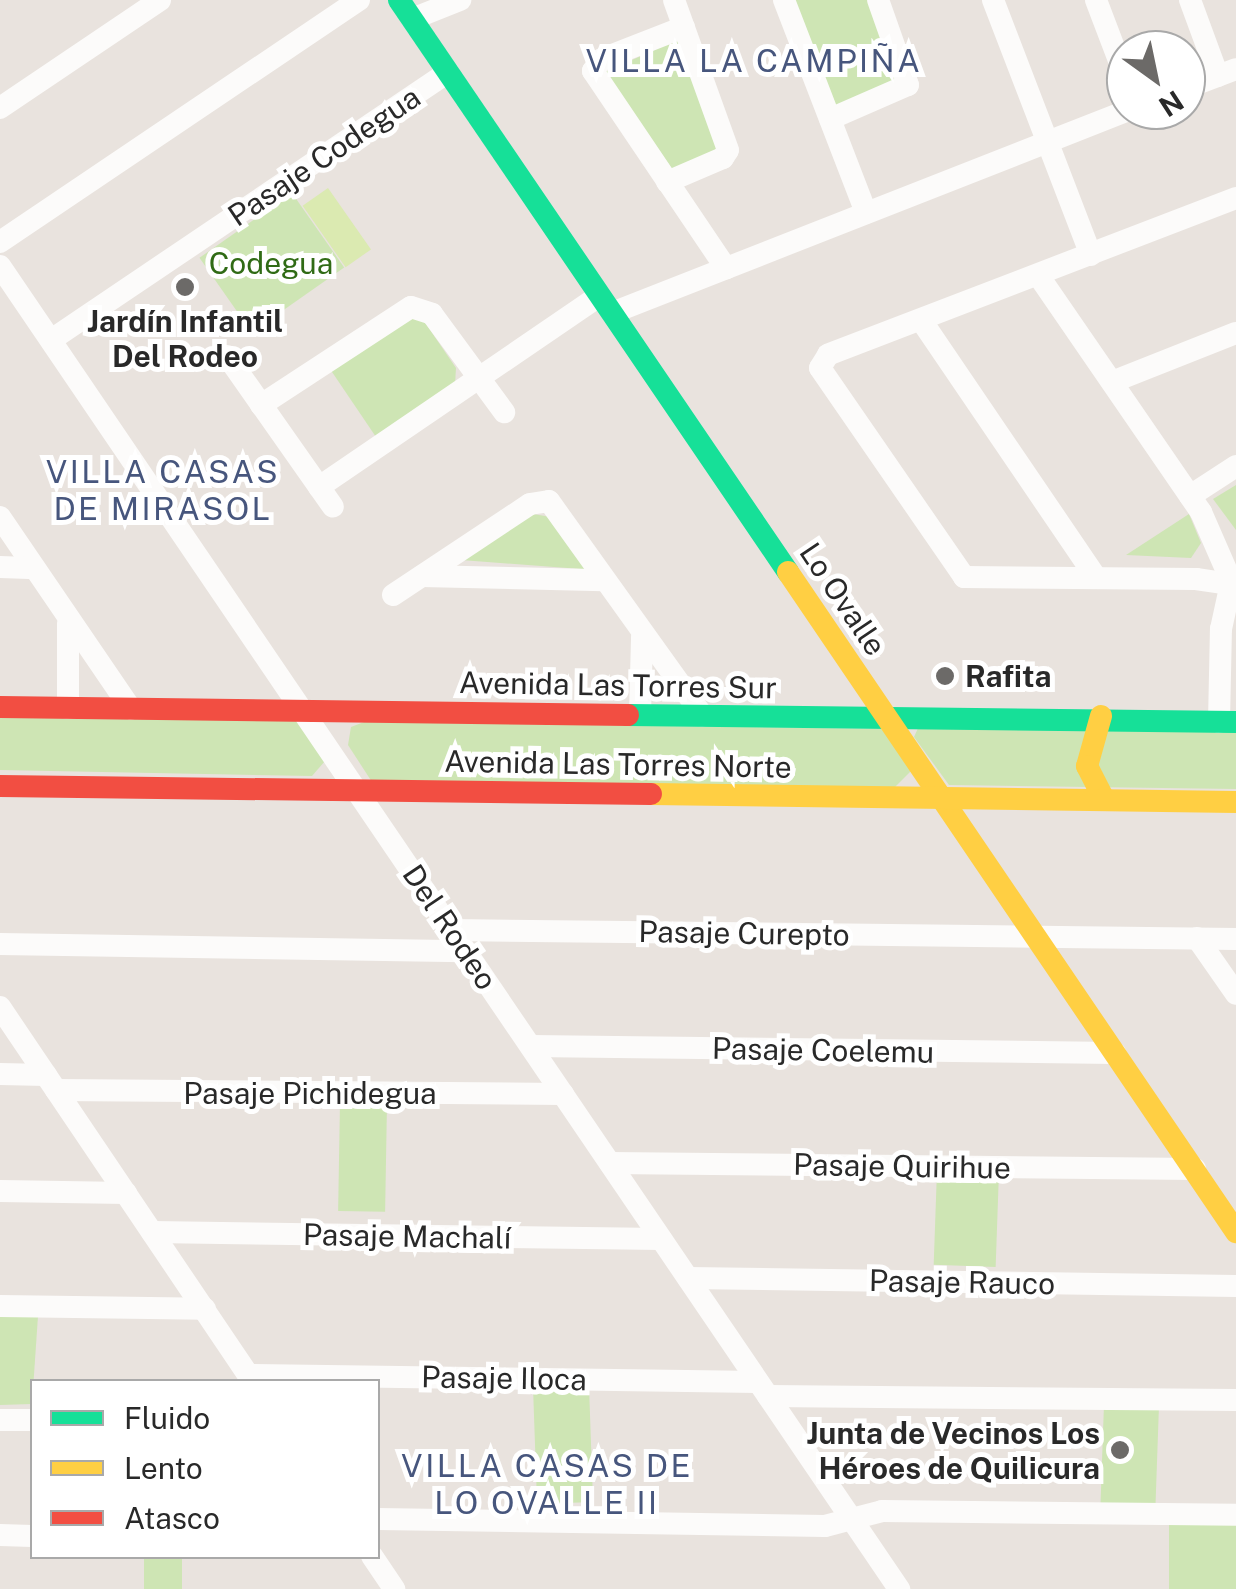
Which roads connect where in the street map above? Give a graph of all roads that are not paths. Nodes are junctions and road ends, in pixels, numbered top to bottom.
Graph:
1 (160, 0) edge
2 (359, 0) edge
3 (460, 0) edge
4 (674, 0) edge
5 (784, 0) edge
6 (878, 0) edge
7 (993, 0) edge
8 (1096, 0) edge
9 (1190, 0) edge
10 (406, 9) edge
11 (684, 27) junction
12 (1107, 30) edge
13 (448, 72) junction
14 (1227, 72) edge
15 (0, 108) edge
16 (830, 119) junction
17 (1106, 119) edge
18 (1047, 141) junction
19 (667, 182) junction
20 (1236, 198) edge
21 (866, 213) junction
22 (0, 242) edge
23 (1092, 254) junction
24 (0, 266) edge
25 (726, 268) junction
26 (1038, 275) junction
27 (607, 305) junction
28 (921, 320) junction
29 (1236, 334) edge
30 (51, 340) junction
31 (226, 356) dead end
32 (479, 380) junction
33 (1112, 382) junction
34 (262, 405) junction
35 (504, 412) dead end
36 (1236, 466) edge
37 (319, 487) junction
38 (1190, 496) junction
39 (333, 507) dead end
40 (0, 517) edge
41 (0, 567) edge
42 (29, 568) junction
43 (422, 576) junction
44 (1095, 576) junction
45 (604, 580) junction
46 (1234, 587) edge
47 (393, 595) dead end
48 (68, 624) junction
49 (642, 637) junction
50 (0, 707) edge
51 (68, 708) junction
52 (131, 710) junction
53 (303, 712) junction
54 (640, 715) junction
55 (703, 716) junction
56 (1101, 716) junction
57 (887, 717) junction
58 (1228, 722) edge
59 (0, 786) edge
60 (357, 791) junction
61 (943, 798) junction
62 (1104, 800) junction
63 (1236, 802) edge
64 (452, 930) junction
65 (1036, 936) junction
66 (1197, 938) junction
67 (1236, 938) edge
68 (0, 944) edge
69 (465, 950) junction
70 (1236, 994) edge
71 (0, 1007) edge
72 (530, 1046) junction
73 (1116, 1052) junction
74 (0, 1074) edge
75 (51, 1083) junction
76 (563, 1094) junction
77 (610, 1163) junction
78 (1194, 1169) junction
79 (0, 1191) edge
80 (126, 1193) junction
81 (152, 1232) junction
82 (1236, 1232) edge
83 (662, 1239) junction
84 (688, 1278) junction
85 (1236, 1286) edge
86 (0, 1306) edge
87 (205, 1309) junction
88 (251, 1378) edge
89 (298, 1379) edge
90 (380, 1381) edge
91 (763, 1389) junction
92 (1236, 1400) edge
93 (0, 1420) edge
94 (30, 1420) edge
95 (1236, 1515) edge
96 (380, 1519) edge
97 (852, 1519) junction
98 (0, 1535) edge
99 (30, 1536) edge
100 (374, 1559) edge
101 (394, 1589) edge
102 (900, 1589) edge

1 - 15 street
2 - 22 street
3 - 10 street
4 - 11 street
5 - 16 street
6 - 16 street
7 - 18 street
8 - 12 street
9 - 14 street
10 - 13 street, Lo Ovalle
11 - 19 street
11 - 19 street
13 - 27 street, Lo Ovalle
13 - 30 street, Pasaje Codegua
16 - 21 street
17 - 18 street
18 - 21 street
18 - 23 street
19 - 25 street
20 - 23 street
21 - 25 street
23 - 26 street
24 - 30 street, Del Rodeo
25 - 27 street
26 - 28 street
26 - 33 street
27 - 32 street
27 - 57 street, Lo Ovalle
28 - 44 street
28 - 44 street
29 - 33 street
30 - 53 street, Del Rodeo
31 - 34 street
32 - 34 street
32 - 35 street
32 - 37 street
33 - 38 street
34 - 37 street
36 - 38 street
37 - 39 street
38 - 46 street
40 - 42 street
41 - 42 street
42 - 48 street
43 - 45 street
43 - 45 street
43 - 47 street
44 - 46 street
45 - 49 street
46 - 58 street
48 - 51 street
48 - 52 street
49 - 54 street
49 - 55 street
50 - 51 street, Avenida Las Torres Sur
51 - 52 street, Avenida Las Torres Sur
52 - 53 street, Avenida Las Torres Sur
53 - 54 street, Avenida Las Torres Sur
53 - 60 street, Del Rodeo
54 - 55 street, Avenida Las Torres Sur
55 - 57 street, Avenida Las Torres Sur
56 - 57 street, Avenida Las Torres Sur
56 - 58 street, Avenida Las Torres Sur
56 - 62 street
57 - 61 street, Lo Ovalle
59 - 60 street, Avenida Las Torres Norte
60 - 61 street, Avenida Las Torres Norte
60 - 64 street, Del Rodeo
61 - 62 street, Avenida Las Torres Norte
61 - 65 street, Lo Ovalle
62 - 63 street, Avenida Las Torres Norte
64 - 65 street, Pasaje Curepto
64 - 69 street, Del Rodeo
65 - 66 street, Pasaje Curepto
65 - 73 street, Lo Ovalle
66 - 67 street, Pasaje Curepto
66 - 70 street
68 - 69 street
69 - 72 street, Del Rodeo
71 - 75 street
72 - 73 street, Pasaje Coelemu
72 - 76 street, Del Rodeo
73 - 78 street, Lo Ovalle
74 - 75 street, Pasaje Pichidegua
75 - 76 street, Pasaje Pichidegua
75 - 80 street
76 - 77 street, Del Rodeo
77 - 78 street, Pasaje Quirihue
77 - 83 street, Del Rodeo
78 - 82 street, Lo Ovalle
79 - 80 street
80 - 81 street
81 - 83 street, Pasaje Machalí
81 - 87 street
83 - 84 street, Del Rodeo
84 - 85 street, Pasaje Rauco
84 - 91 street, Del Rodeo
86 - 87 street
87 - 88 street
88 - 89 street, Pasaje Iloca
90 - 91 street, Pasaje Iloca
91 - 92 street, Pasaje Iloca
91 - 97 street, Del Rodeo
93 - 94 street
95 - 97 street
96 - 97 street
97 - 102 street, Del Rodeo
98 - 99 street
100 - 101 street

